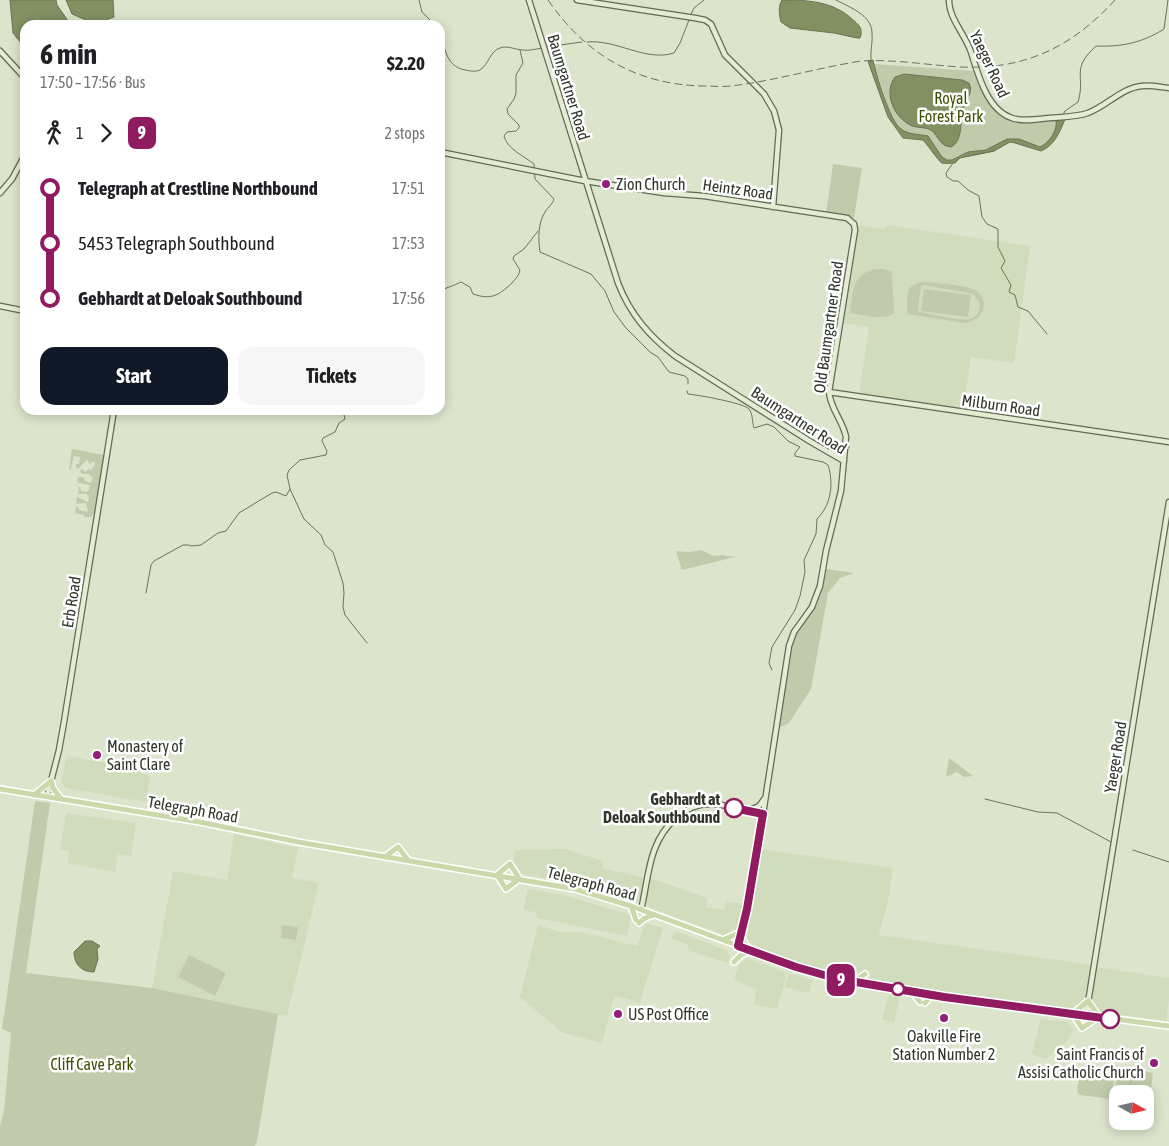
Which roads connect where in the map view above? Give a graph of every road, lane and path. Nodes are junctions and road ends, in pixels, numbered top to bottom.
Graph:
1 (529, 0) edge
2 (577, 0) edge
3 (948, 0) edge
4 (0, 51) edge
5 (20, 73) edge
6 (1169, 88) edge
7 (445, 153) edge
8 (20, 164) edge
9 (581, 168) junction
10 (574, 178) junction
11 (585, 181) junction
12 (0, 193) edge
13 (773, 207) junction
14 (853, 222) joint
15 (0, 306) edge
16 (20, 310) edge
17 (829, 392) junction
18 (113, 415) edge
19 (1169, 442) edge
20 (846, 446) junction
21 (832, 456) junction
22 (844, 461) junction
23 (844, 472) junction
24 (1169, 502) edge
25 (51, 781) junction
26 (0, 790) edge
27 (34, 795) junction
28 (48, 797) junction
29 (765, 797) junction
30 (61, 799) junction
31 (749, 811) junction
32 (763, 814) junction
33 (385, 857) junction
34 (408, 860) junction
35 (497, 875) junction
36 (520, 879) junction
37 (631, 906) junction
38 (641, 910) junction
39 (655, 915) junction
40 (741, 932) junction
41 (723, 940) junction
42 (738, 946) junction
43 (752, 951) junction
44 (734, 962) dead end
45 (864, 974) dead end
46 (852, 982) junction
47 (912, 992) junction
48 (936, 996) junction
49 (1088, 1001) junction
50 (1073, 1014) junction
51 (1086, 1015) junction
52 (1099, 1017) junction
53 (1169, 1026) edge

1 - 9 street, Baumgartner Road
2 - 13 street
3 - 6 street, Yaeger Road
4 - 5 street
7 - 10 street, Heintz Road
8 - 12 street
9 - 10 street
9 - 11 street, Baumgartner Road
10 - 11 street, Heintz Road
11 - 13 street, Heintz Road
11 - 21 street, Baumgartner Road
13 - 14 street, Heintz Road
14 - 17 street, Old Baumgartner Road
15 - 16 street
17 - 19 street, Milburn Road
17 - 20 street, Old Baumgartner Road
18 - 25 street, Erb Road
20 - 21 street
20 - 22 street, Old Baumgartner Road
21 - 22 street, Baumgartner Road
21 - 23 street
22 - 23 street, Baumgartner Road
23 - 29 street, Baumgartner Road
24 - 49 street, Yaeger Road
25 - 27 main road
25 - 28 street, Erb Road
25 - 30 main road
26 - 27 main road, Telegraph Road
27 - 28 main road, Telegraph Road
28 - 30 main road, Telegraph Road
29 - 31 street
29 - 32 street, Baumgartner Road
30 - 33 main road, Telegraph Road
31 - 32 street
31 - 38 street
32 - 40 street, Baumgartner Road
33 - 34 main road, Telegraph Road
33 - 34 main road
34 - 35 main road, Telegraph Road
35 - 36 main road, Telegraph Road
35 - 36 main road
35 - 36 main road
36 - 37 main road, Telegraph Road
37 - 38 main road, Telegraph Road
37 - 39 main road
38 - 39 main road, Telegraph Road
39 - 41 main road, Telegraph Road
40 - 41 main road
40 - 42 street, Baumgartner Road
40 - 43 main road
41 - 42 main road, Telegraph Road
42 - 43 main road, Telegraph Road
43 - 44 main road
43 - 46 main road, Telegraph Road
45 - 46 main road
46 - 47 main road, Telegraph Road
47 - 48 main road, Telegraph Road
47 - 48 main road
48 - 50 main road, Telegraph Road
49 - 50 main road
49 - 51 street, Yaeger Road
49 - 52 main road
50 - 51 main road, Telegraph Road
50 - 52 main road
51 - 52 main road, Telegraph Road
52 - 53 main road, Telegraph Road

